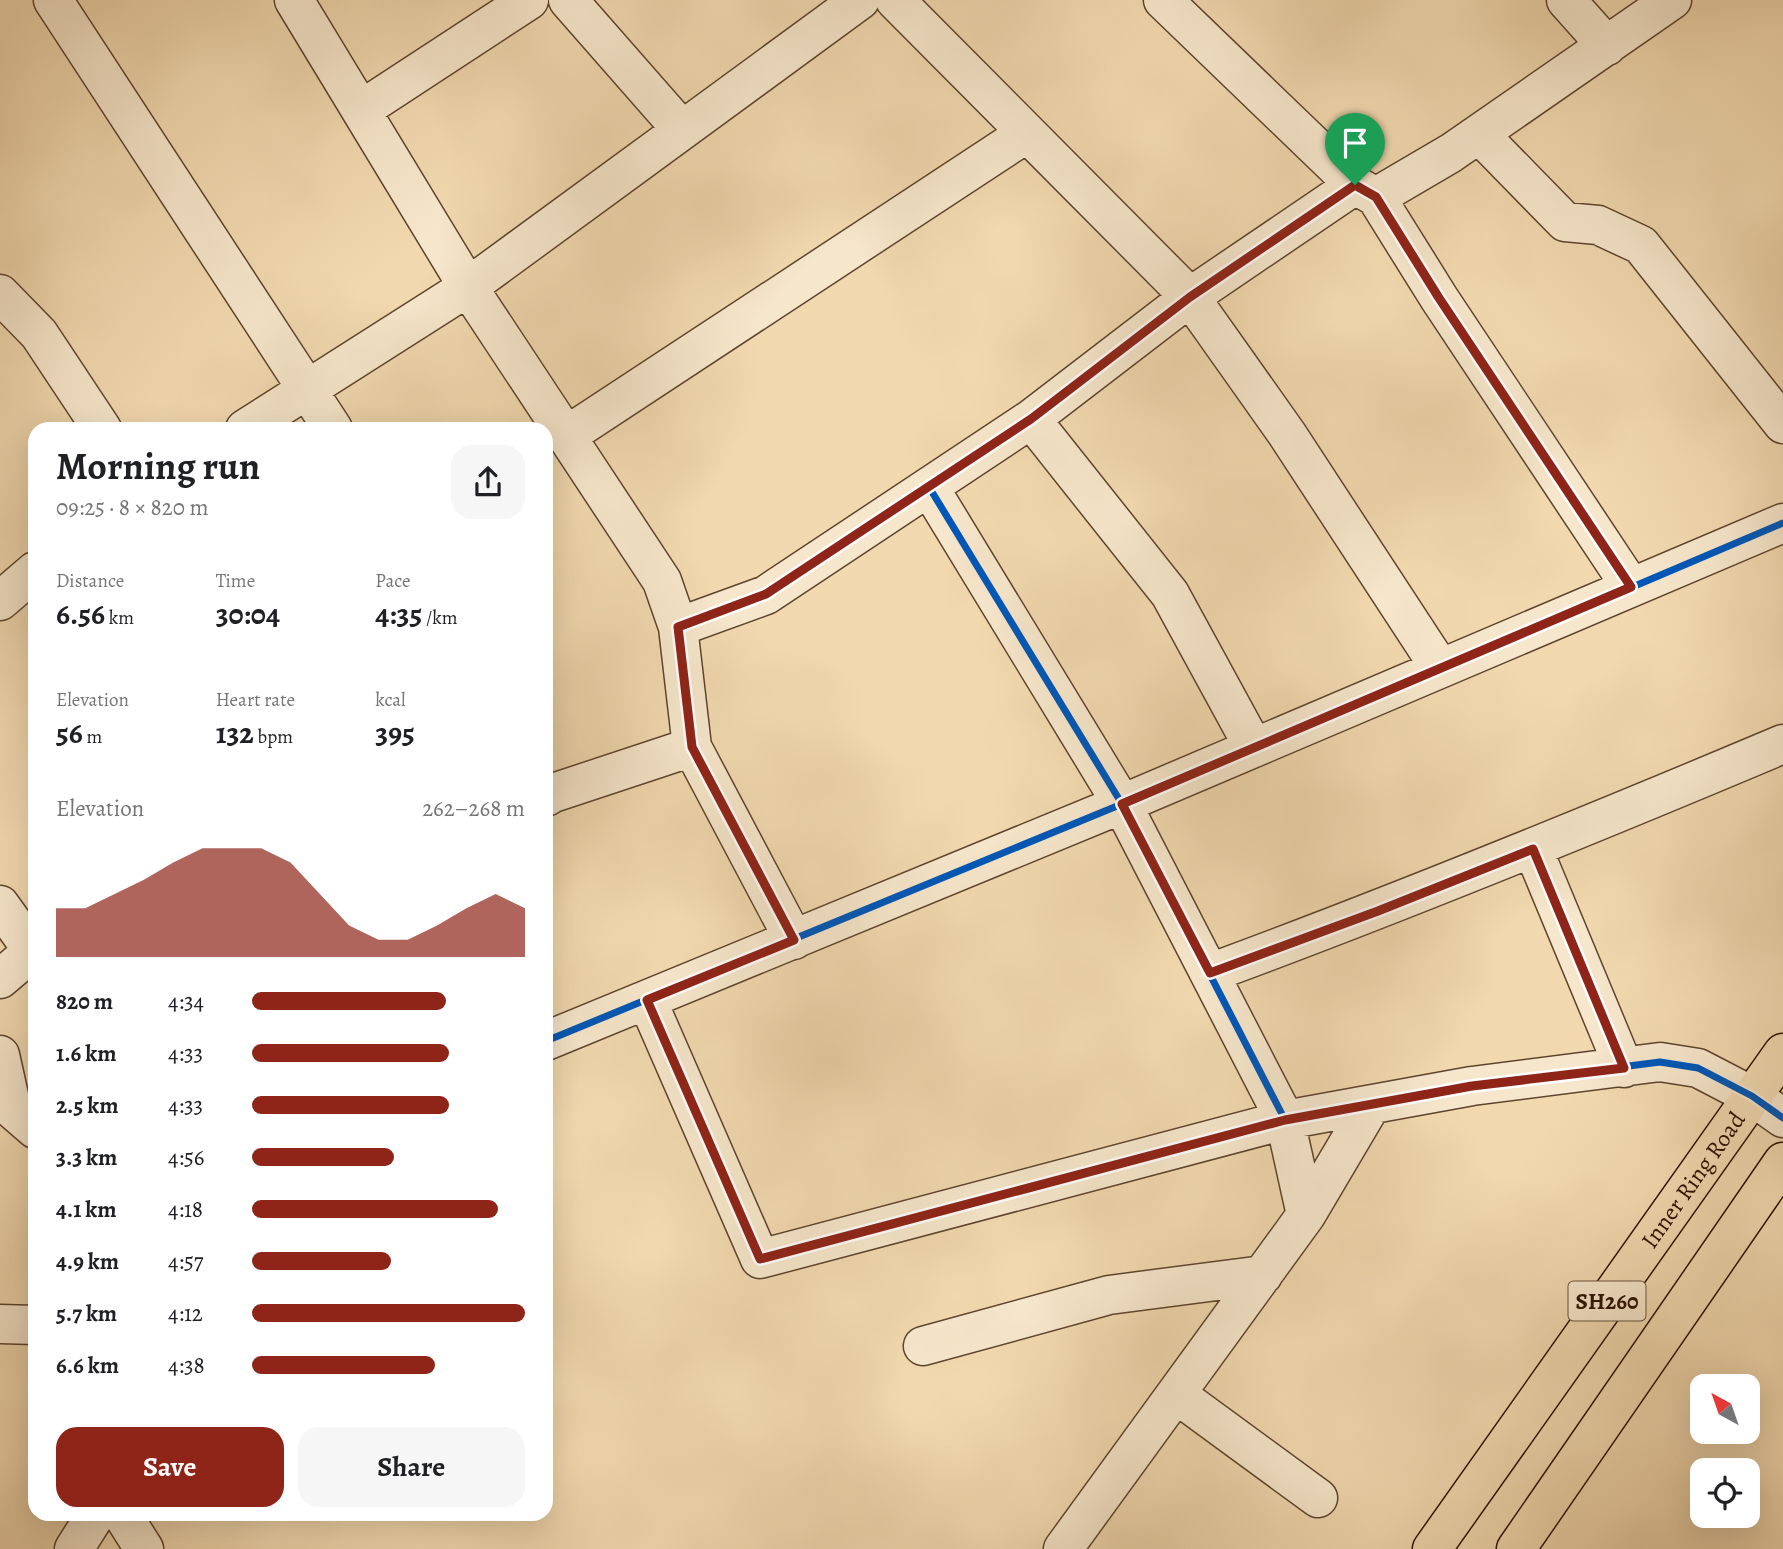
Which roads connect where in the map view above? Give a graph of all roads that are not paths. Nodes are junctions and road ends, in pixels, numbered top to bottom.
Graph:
1 (53, 0) edge
2 (294, 0) edge
3 (529, 0) edge
4 (568, 0) edge
5 (860, 0) edge
6 (895, 0) edge
7 (1163, 0) edge
8 (1566, 0) edge
9 (1672, 0) edge
10 (1607, 46) junction
11 (361, 110) junction
12 (682, 130) junction
13 (1027, 133) junction
14 (1479, 134) junction
15 (1365, 191) junction
16 (468, 287) junction
17 (1190, 297) junction
18 (6, 311) edge
19 (309, 388) junction
20 (1031, 419) junction
21 (97, 422) edge
22 (256, 422) edge
23 (329, 422) edge
24 (1783, 424) edge
25 (566, 436) junction
26 (929, 486) junction
27 (1783, 523) edge
28 (28, 577) edge
29 (1631, 587) junction
30 (0, 601) edge
31 (678, 627) junction
32 (1440, 668) junction
33 (1783, 744) edge
34 (692, 747) junction
35 (1254, 748) junction
36 (553, 789) edge
37 (1122, 804) junction
38 (1533, 849) junction
39 (0, 905) edge
40 (794, 940) junction
41 (28, 943) edge
42 (28, 956) edge
43 (1210, 973) junction
44 (0, 979) edge
45 (647, 1000) junction
46 (553, 1038) edge
47 (1783, 1053) edge
48 (0, 1055) edge
49 (1624, 1068) junction
50 (1752, 1096) junction
51 (1371, 1105) junction
52 (1783, 1118) edge
53 (1285, 1120) junction
54 (28, 1123) edge
55 (1783, 1162) edge
56 (1306, 1215) junction
57 (1262, 1275) junction
58 (0, 1324) edge
59 (28, 1325) edge
60 (923, 1346) dead end
61 (1176, 1394) junction
62 (1318, 1498) dead end
63 (92, 1521) edge
64 (126, 1521) edge
65 (74, 1549) edge
66 (144, 1549) edge
67 (1063, 1549) edge
68 (1432, 1549) edge
69 (1516, 1549) edge

1 - 19 street
2 - 11 street
3 - 11 street
4 - 12 street
5 - 12 street
6 - 13 street
7 - 15 street
8 - 10 street
9 - 10 street
10 - 14 street
11 - 16 street
12 - 16 street
13 - 17 street
13 - 25 street
14 - 15 street
14 - 24 street
15 - 17 street
15 - 29 street
16 - 19 street
16 - 25 street
17 - 20 street
17 - 32 street
18 - 21 street
19 - 22 street
19 - 23 street
20 - 26 street
20 - 35 street
25 - 31 street
26 - 31 street
26 - 37 street
27 - 29 street
28 - 30 street
29 - 32 street
31 - 34 street
32 - 35 street
33 - 38 street
34 - 36 street
34 - 40 street
35 - 37 street
37 - 40 street
37 - 43 street
38 - 43 street
38 - 49 street
39 - 41 street
40 - 45 street
42 - 44 street
43 - 53 street
45 - 46 street
45 - 53 street
47 - 50 highway, Inner Ring Road / SH260
48 - 54 street
49 - 50 street
49 - 51 street
50 - 52 street
50 - 68 highway, Inner Ring Road / SH260
51 - 53 street
51 - 56 street
53 - 56 street
55 - 69 highway, SH260
56 - 57 street
57 - 60 street
57 - 61 street
58 - 59 street
61 - 62 street
61 - 67 street
63 - 65 street
64 - 66 street

